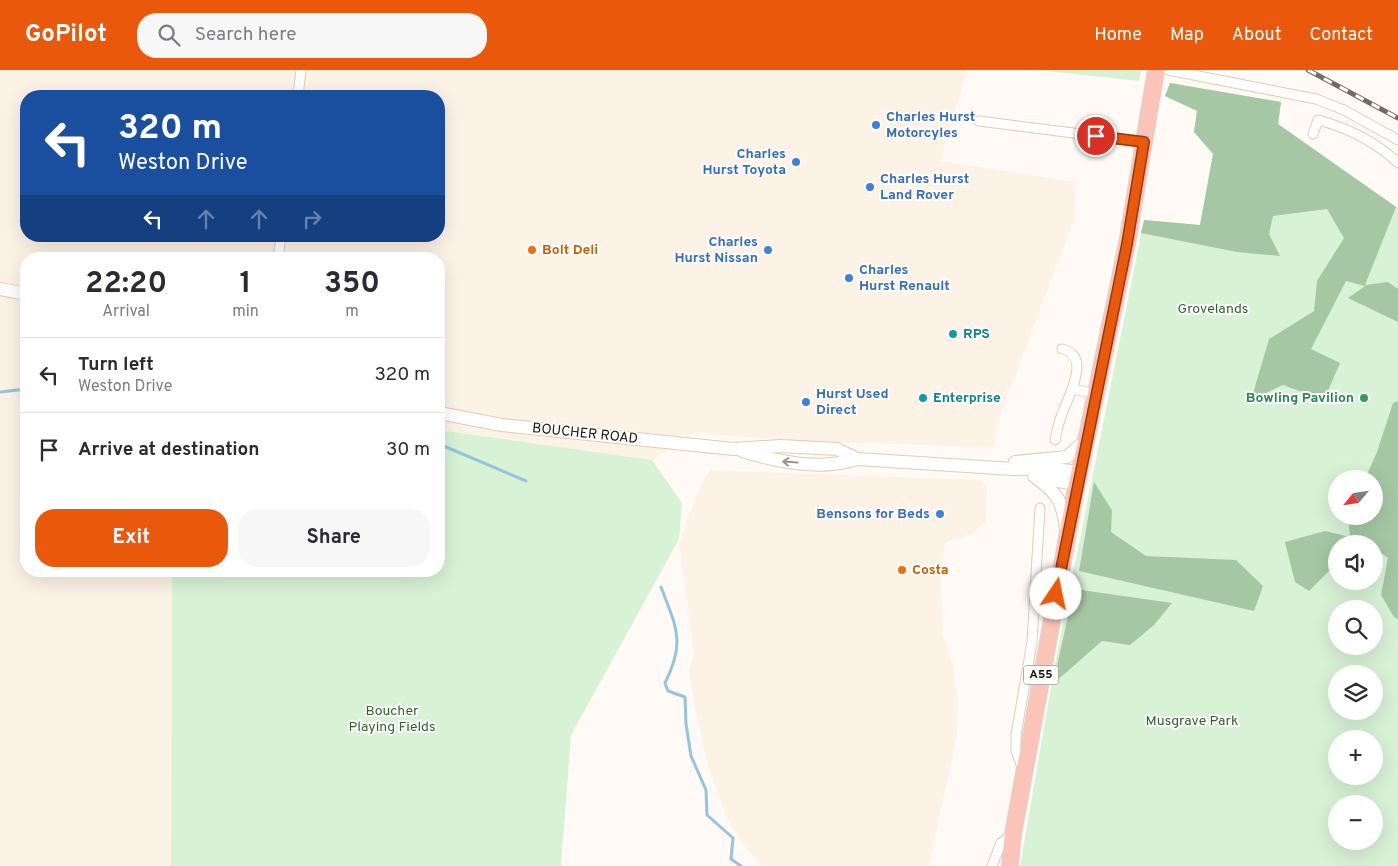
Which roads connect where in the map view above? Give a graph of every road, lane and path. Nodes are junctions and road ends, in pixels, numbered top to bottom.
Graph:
1 (301, 70) edge
2 (1156, 70) edge
3 (1168, 70) edge
4 (299, 90) edge
5 (980, 121) dead end
6 (1313, 134) dead end
7 (1398, 140) edge
8 (1144, 142) junction
9 (1398, 163) edge
10 (0, 289) edge
11 (20, 293) edge
12 (1062, 349) dead end
13 (1073, 389) junction
14 (1096, 394) junction
15 (445, 414) edge
16 (1055, 440) dead end
17 (1086, 440) junction
18 (983, 466) junction
19 (1013, 469) junction
20 (1034, 476) junction
21 (1078, 478) junction
22 (1040, 508) dead end
23 (1067, 537) junction
24 (1034, 613) junction
25 (1050, 621) junction
26 (1024, 772) junction
27 (1013, 834) junction
28 (992, 866) edge
29 (1010, 866) edge

1 - 4 street
2 - 8 highway, A55
3 - 7 street
5 - 8 street
6 - 9 street
8 - 14 highway, A55
10 - 11 street
12 - 13 street
13 - 14 street
13 - 16 street
14 - 17 highway, A55
15 - 18 street, BOUCHER ROAD
17 - 18 street
17 - 21 highway, A55
18 - 19 street, BOUCHER ROAD
19 - 20 street, BOUCHER ROAD
19 - 21 street, BOUCHER ROAD
20 - 21 street, BOUCHER ROAD
20 - 23 street
21 - 23 highway, A55
22 - 24 street
23 - 25 highway, A55
24 - 25 street
24 - 26 street
25 - 26 highway, A55
26 - 27 highway, A55
27 - 28 street
27 - 29 highway, A55

